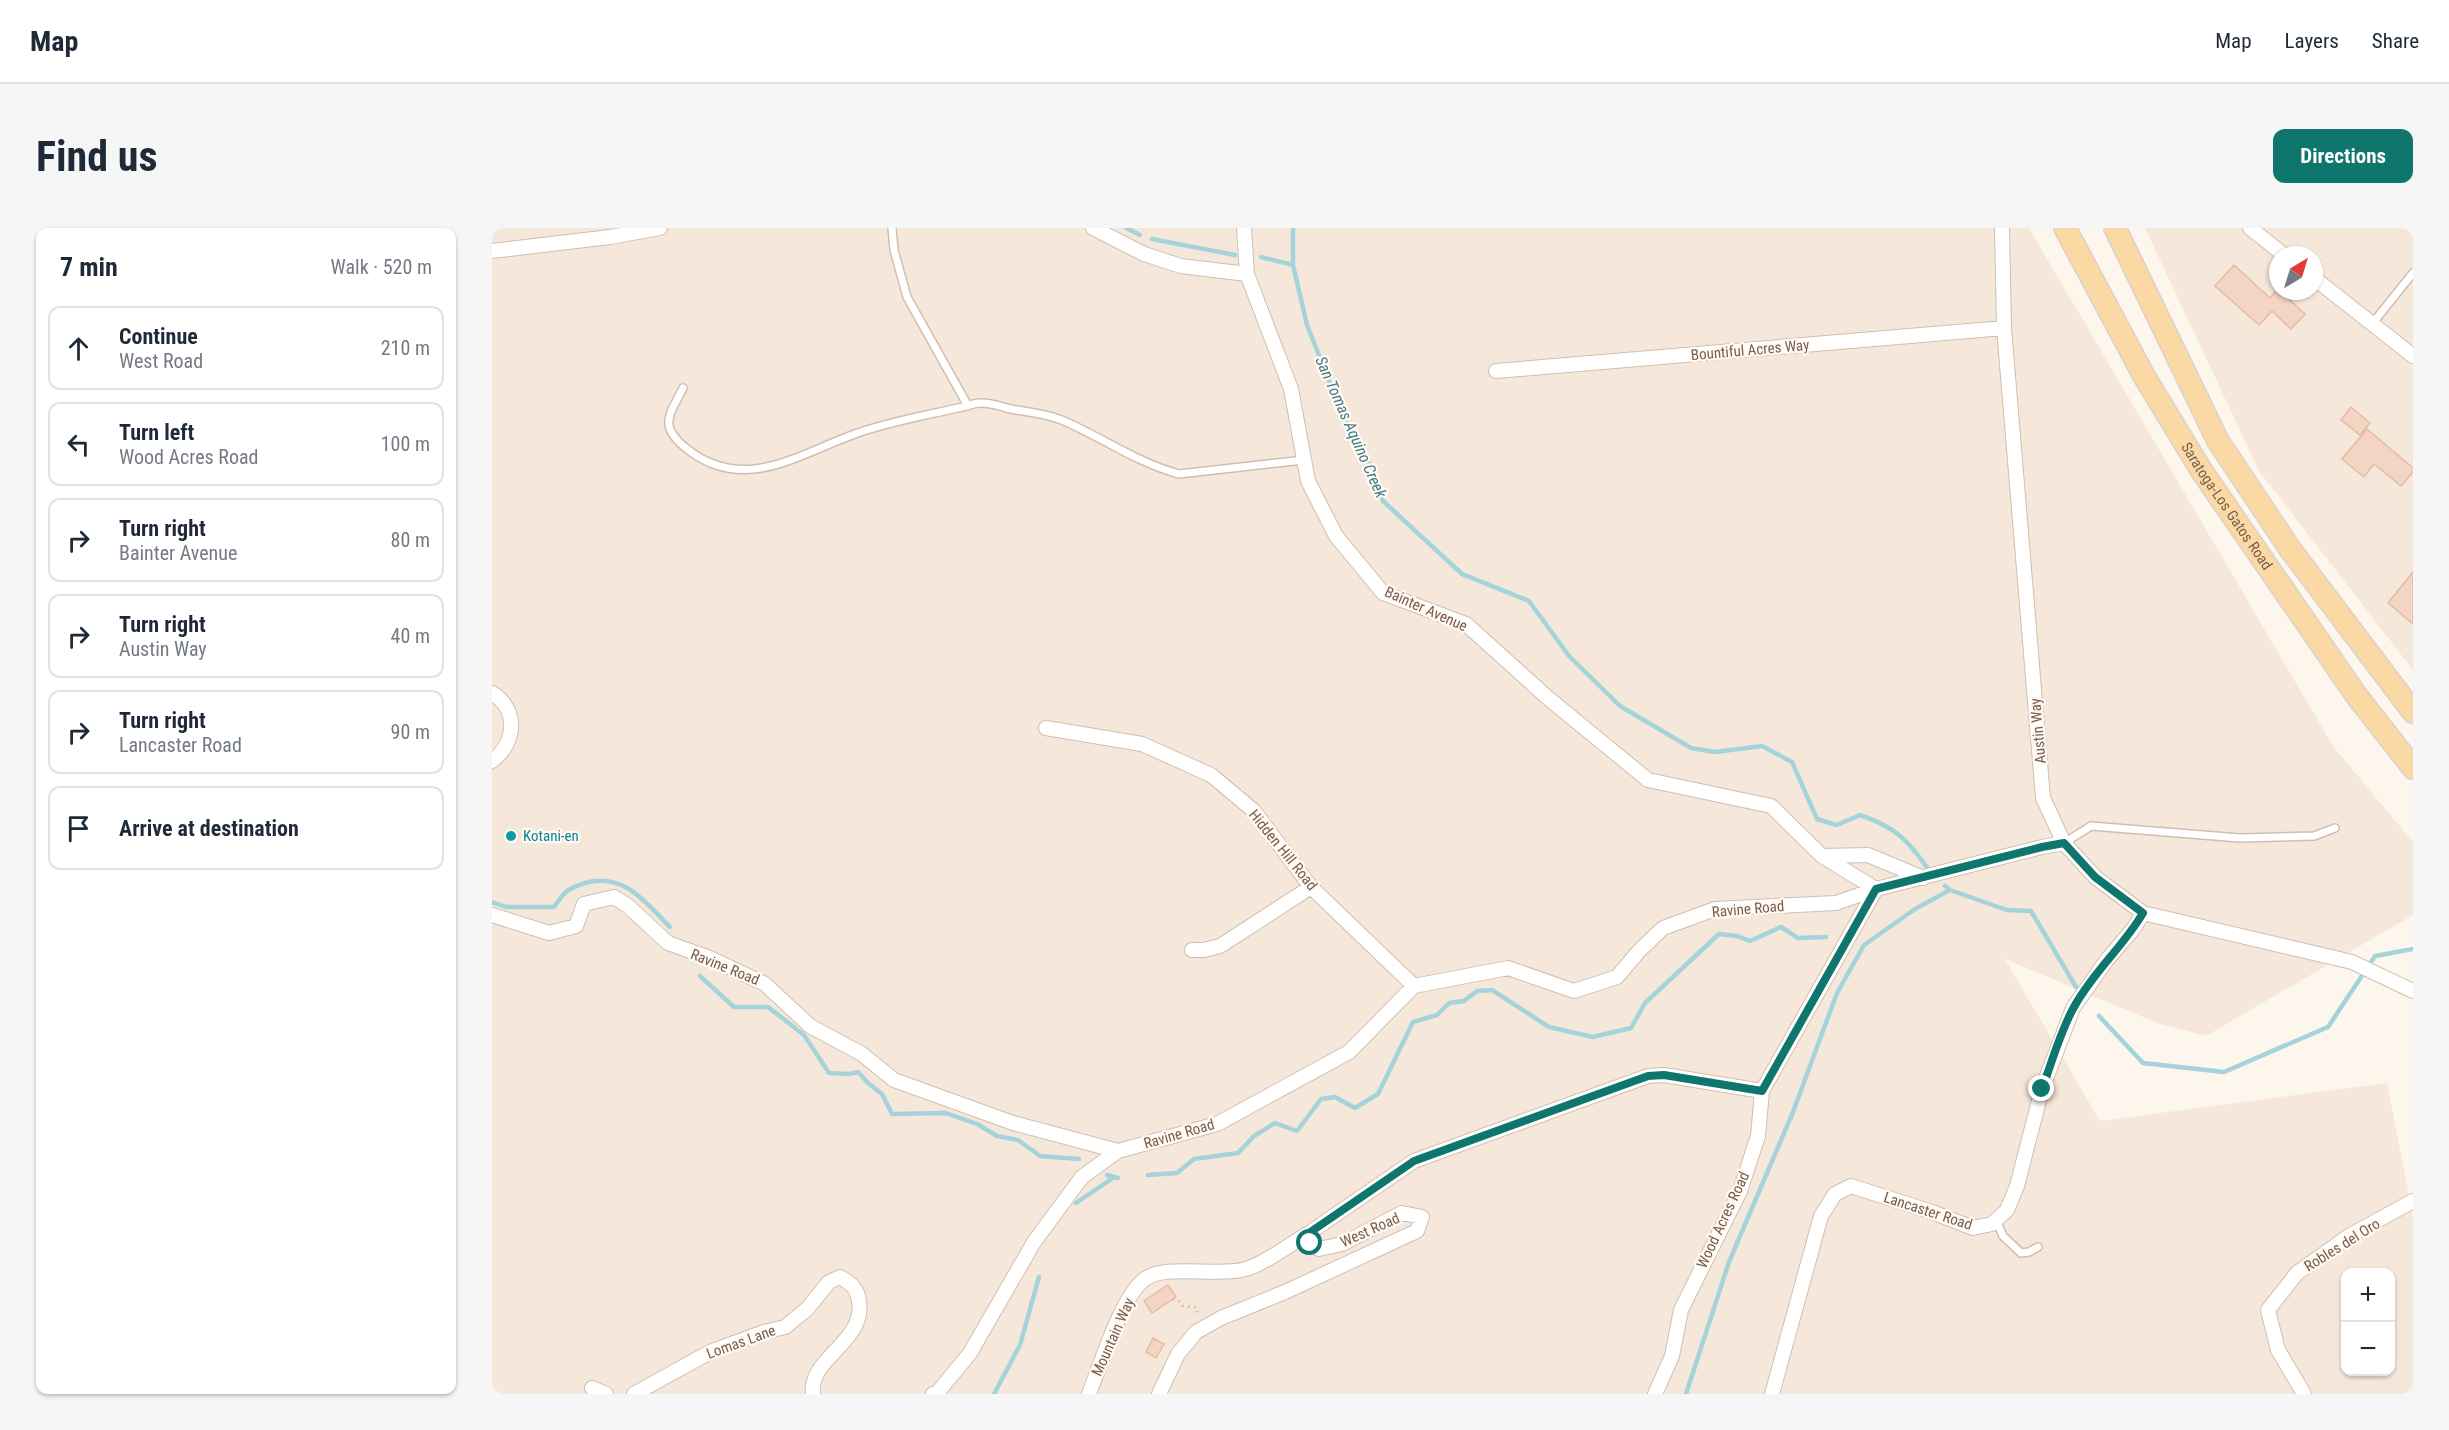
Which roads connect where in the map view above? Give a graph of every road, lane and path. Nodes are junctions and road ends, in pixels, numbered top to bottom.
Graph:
1 (660, 228) edge
2 (892, 228) edge
3 (1093, 228) edge
4 (1244, 228) edge
5 (2002, 228) edge
6 (2065, 228) edge
7 (2115, 228) edge
8 (2250, 228) edge
9 (2273, 246) edge
10 (492, 251) edge
11 (2413, 273) edge
12 (1247, 274) junction
13 (2323, 285) edge
14 (2372, 324) junction
15 (2004, 328) junction
16 (2413, 356) edge
17 (1496, 371) dead end
18 (683, 387) dead end
19 (968, 406) junction
20 (1304, 460) junction
21 (492, 693) edge
22 (2413, 712) edge
23 (1046, 728) dead end
24 (492, 761) edge
25 (2413, 768) edge
26 (2335, 828) dead end
27 (2064, 843) junction
28 (1822, 856) junction
29 (1923, 878) junction
30 (1311, 887) junction
31 (1876, 889) junction
32 (2143, 913) junction
33 (492, 915) edge
34 (1192, 950) dead end
35 (1414, 986) junction
36 (2413, 991) edge
37 (1762, 1091) junction
38 (1118, 1151) junction
39 (2413, 1201) edge
40 (1996, 1220) junction
41 (1309, 1233) junction
42 (2038, 1246) dead end
43 (1173, 1299) dead end
44 (1203, 1328) junction
45 (592, 1388) dead end
46 (606, 1394) edge
47 (634, 1394) edge
48 (813, 1394) edge
49 (933, 1394) edge
50 (1089, 1394) edge
51 (1159, 1394) edge
52 (1654, 1394) edge
53 (1772, 1394) edge
54 (2304, 1394) edge

1 - 10 street
2 - 19 lane
3 - 12 street
4 - 12 street, Bainter Avenue
5 - 15 street, Austin Way
6 - 25 main road, Saratoga-Los Gatos Road
7 - 22 main road, Saratoga-Los Gatos Road
8 - 9 street
11 - 14 lane
12 - 20 street, Bainter Avenue
13 - 14 street
14 - 16 street
15 - 17 street, Bountiful Acres Way
15 - 27 street, Austin Way
18 - 19 lane
19 - 20 lane
20 - 28 street, Bainter Avenue
21 - 24 street
23 - 30 street, Hidden Hill Road
26 - 27 lane
27 - 29 street
27 - 32 street, Austin Way
28 - 29 street
28 - 31 street, Bainter Avenue
29 - 31 street
30 - 34 street
30 - 35 street, Hidden Hill Road
31 - 35 street, Ravine Road
31 - 37 street, Wood Acres Road
32 - 36 street, Austin Way
32 - 40 street, Lancaster Road
33 - 38 street, Ravine Road
35 - 38 street, Ravine Road
37 - 41 street, West Road
37 - 52 street, Wood Acres Road
38 - 49 street
39 - 54 street, Robles del Oro
40 - 42 lane
40 - 53 street, Lancaster Road
41 - 44 street, West Road
41 - 50 street, Mountain Way
43 - 44 path
44 - 51 street, West Road
45 - 46 street
47 - 48 street, Lomas Lane

